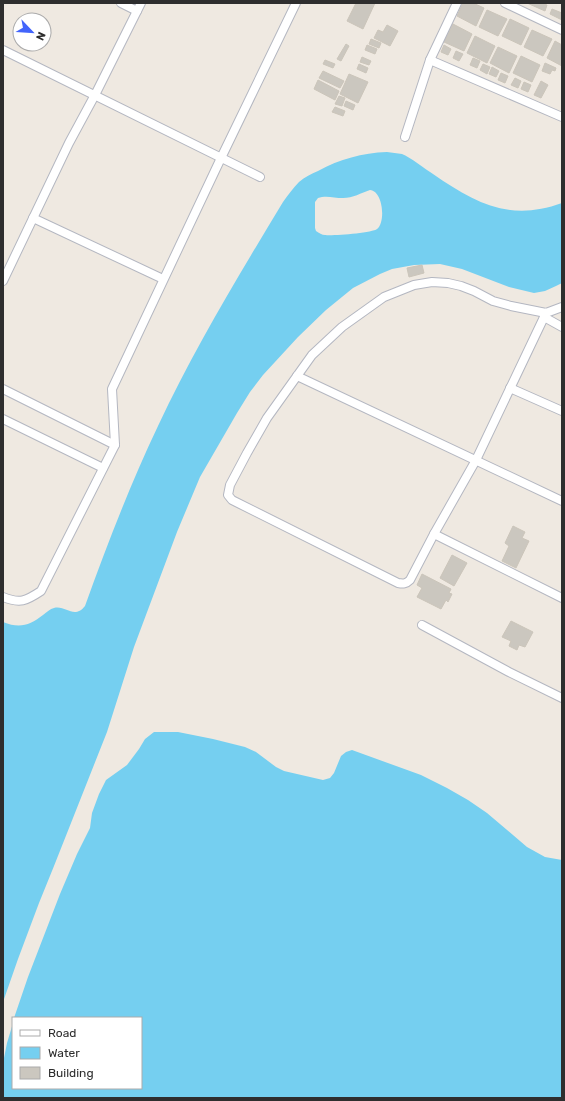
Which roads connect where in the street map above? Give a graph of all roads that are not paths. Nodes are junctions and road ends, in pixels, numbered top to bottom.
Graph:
1 (121, 3) edge
2 (141, 3) edge
3 (296, 3) edge
4 (457, 3) edge
5 (505, 3) edge
6 (137, 11) junction
7 (562, 30) edge
8 (4, 53) edge
9 (430, 60) junction
10 (95, 96) junction
11 (562, 117) edge
12 (405, 137) dead end
13 (221, 158) junction
14 (260, 177) dead end
15 (33, 218) junction
16 (5, 271) edge
17 (163, 279) junction
18 (3, 281) edge
19 (562, 307) edge
20 (545, 315) junction
21 (562, 326) edge
22 (296, 376) junction
23 (510, 388) junction
24 (3, 389) edge
25 (562, 411) edge
26 (3, 418) edge
27 (114, 445) junction
28 (476, 460) junction
29 (103, 468) junction
30 (562, 501) edge
31 (434, 534) junction
32 (3, 597) edge
33 (562, 598) edge
34 (422, 625) dead end
35 (562, 698) edge

1 - 6 street
2 - 6 street
3 - 13 street
4 - 9 street
5 - 7 street
6 - 10 street
8 - 10 street
9 - 11 street
9 - 12 street
10 - 13 street
10 - 15 street
13 - 14 street
13 - 17 street
15 - 16 street
15 - 17 street
16 - 18 street
17 - 27 street
19 - 20 street
20 - 21 street
20 - 22 street
20 - 23 street
22 - 28 street
22 - 31 street
23 - 25 street
23 - 28 street
24 - 27 street
26 - 29 street
27 - 29 street
28 - 30 street
28 - 31 street
29 - 32 street
31 - 33 street
34 - 35 street

